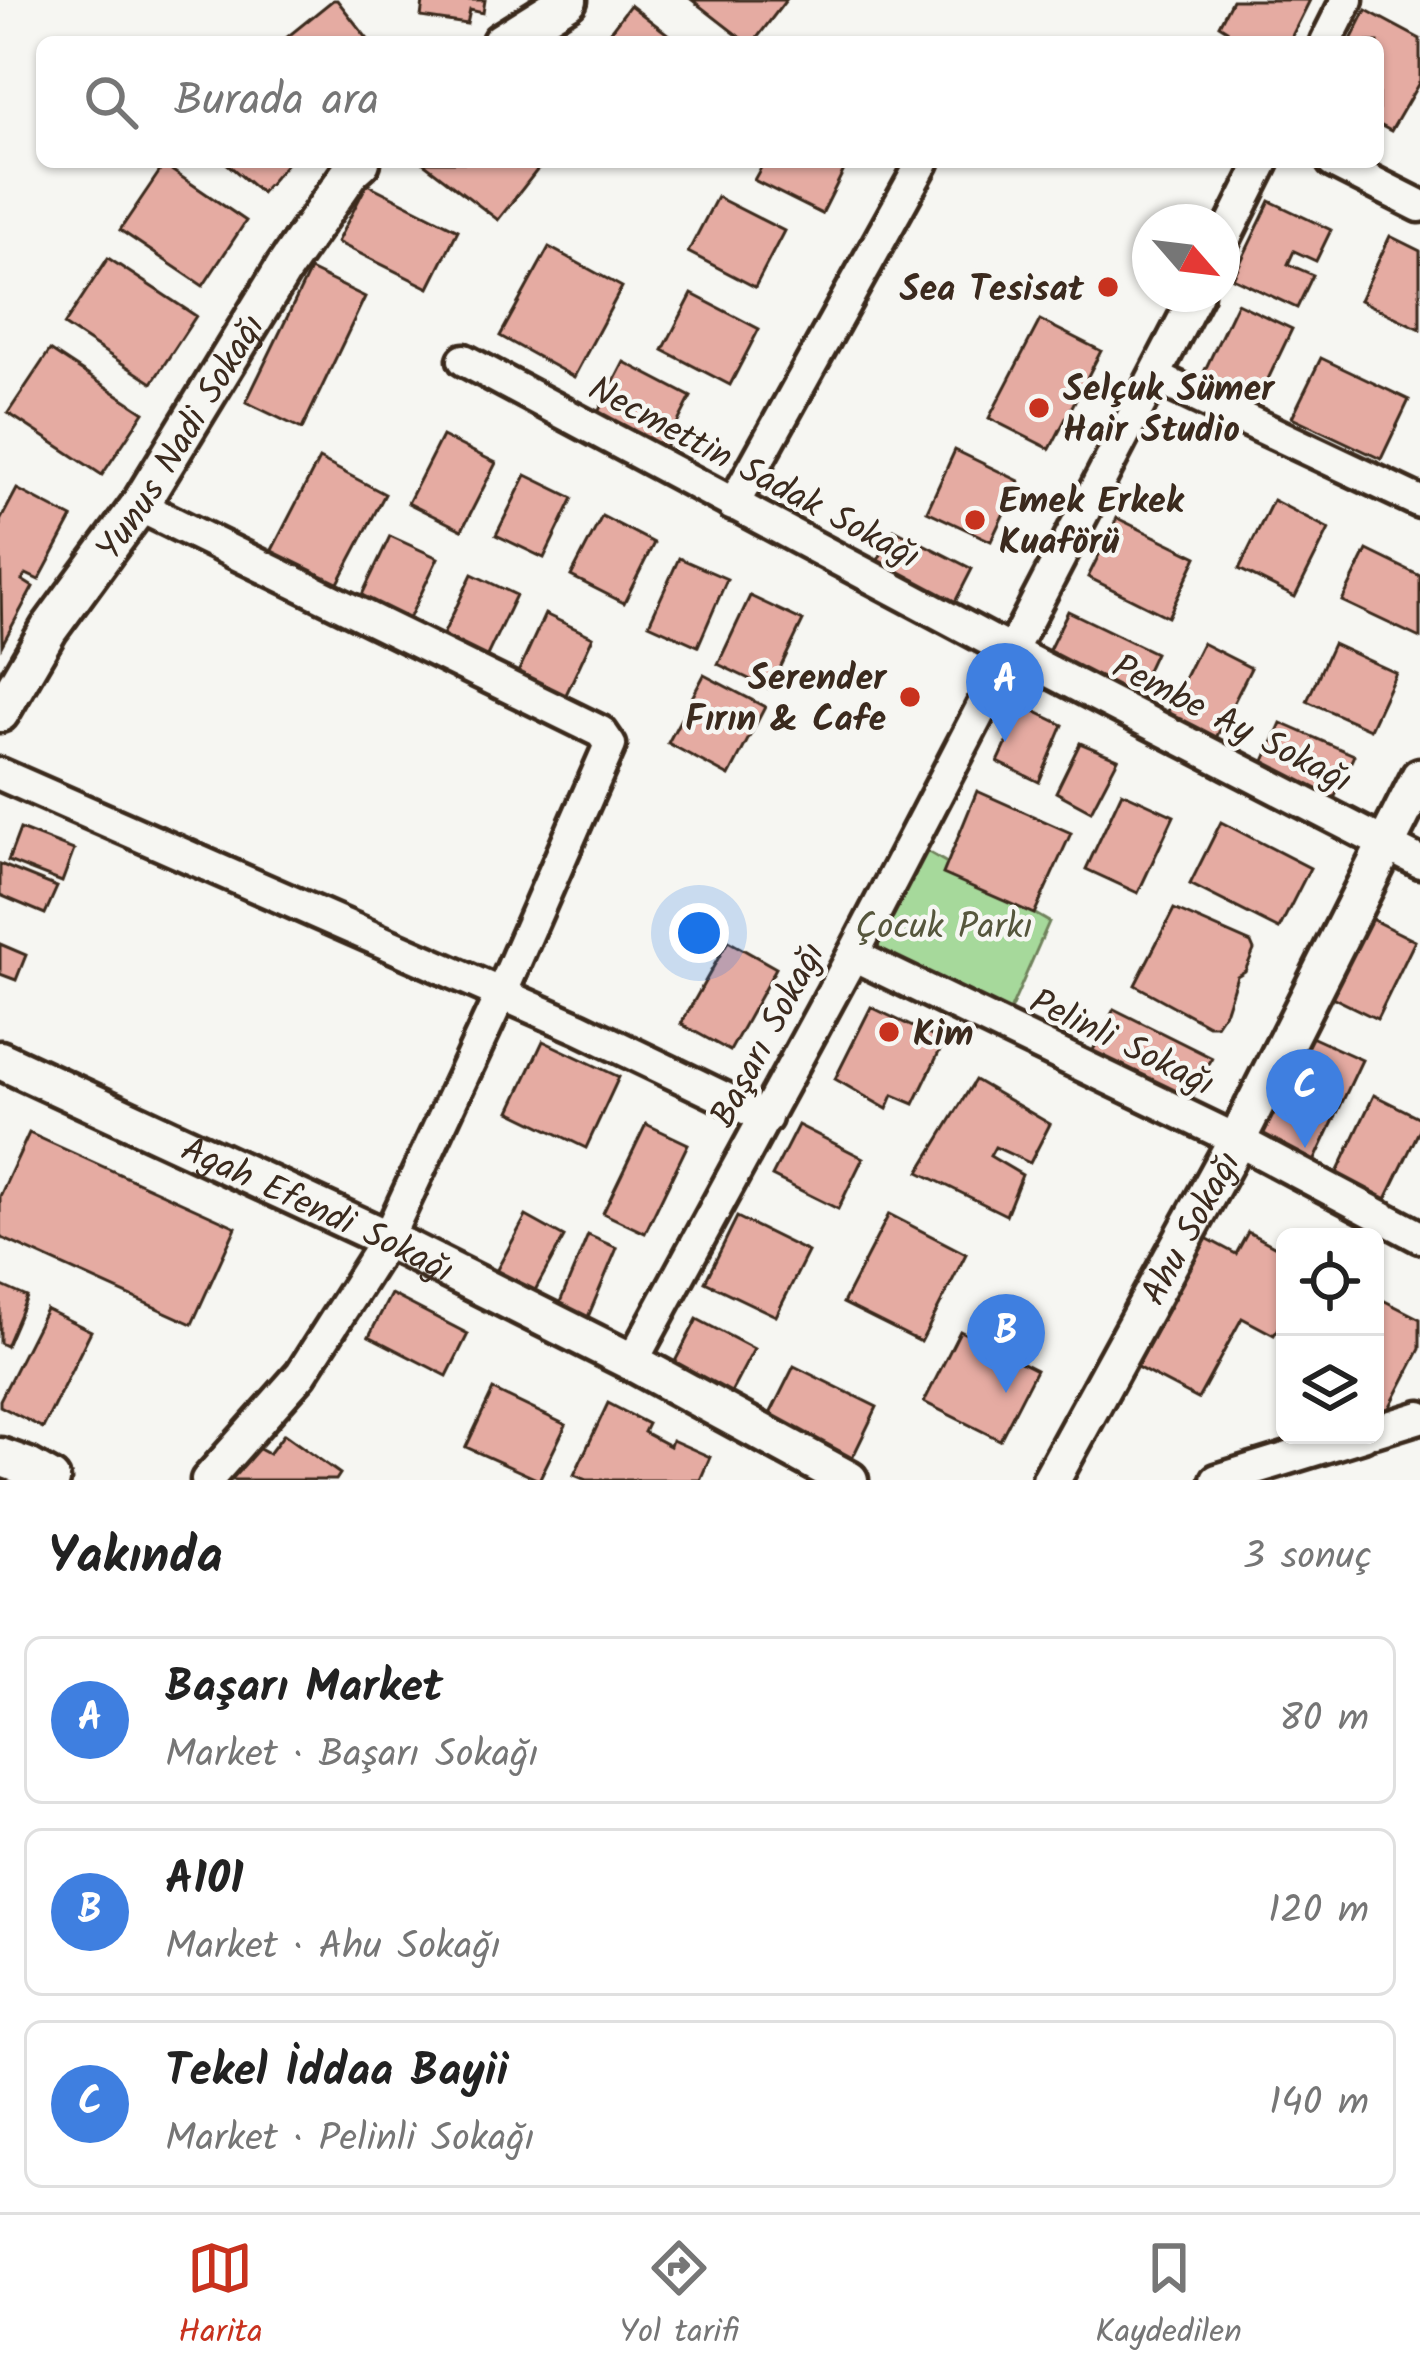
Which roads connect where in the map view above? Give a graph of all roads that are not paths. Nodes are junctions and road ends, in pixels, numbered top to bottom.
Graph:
1 (568, 0) edge
2 (1348, 0) edge
3 (511, 36) edge
4 (1328, 36) edge
5 (354, 168) edge
6 (920, 168) edge
7 (1260, 168) edge
8 (1346, 168) edge
9 (1420, 206) edge
10 (1240, 208) edge
11 (1188, 312) edge
12 (464, 360) dead end
13 (1156, 377) junction
14 (1420, 502) edge
15 (733, 505) junction
16 (139, 506) junction
17 (1010, 651) junction
18 (4, 694) edge
19 (0, 774) edge
20 (1420, 777) edge
21 (1386, 844) junction
22 (1420, 862) edge
23 (853, 955) junction
24 (501, 994) junction
25 (0, 1060) edge
26 (766, 1118) junction
27 (1238, 1140) junction
28 (1420, 1237) edge
29 (387, 1239) junction
30 (632, 1361) junction
31 (1420, 1417) edge
32 (1384, 1428) edge
33 (1334, 1444) edge
34 (0, 1456) edge
35 (51, 1480) edge
36 (206, 1480) edge
37 (849, 1480) edge
38 (1051, 1480) edge
39 (1217, 1480) edge

1 - 3 street
2 - 4 street
5 - 16 street, Yunus Nadi Sokağı
6 - 15 street
7 - 10 street
8 - 9 street
11 - 13 street, Başarı Sokağı
12 - 15 street, Necmettin Sadak Sokağı
13 - 14 street
13 - 17 street, Başarı Sokağı
15 - 17 street, Necmettin Sadak Sokağı
16 - 18 street, Yunus Nadi Sokağı
16 - 24 street
17 - 21 street, Pembe Ay Sokağı
17 - 23 street, Başarı Sokağı
19 - 24 street
20 - 21 street, Ahu Sokağı
21 - 22 street, Pembe Ay Sokağı
21 - 27 street, Ahu Sokağı
23 - 26 street, Başarı Sokağı
23 - 27 street, Pelinli Sokağı
24 - 26 street
24 - 29 street
25 - 29 street, Agah Efendi Sokağı
26 - 30 street, Başarı Sokağı
27 - 28 street, Pelinli Sokağı
27 - 38 street, Ahu Sokağı
29 - 30 street, Agah Efendi Sokağı
29 - 36 street
30 - 37 street, Agah Efendi Sokağı
31 - 32 street
33 - 39 street
34 - 35 street

